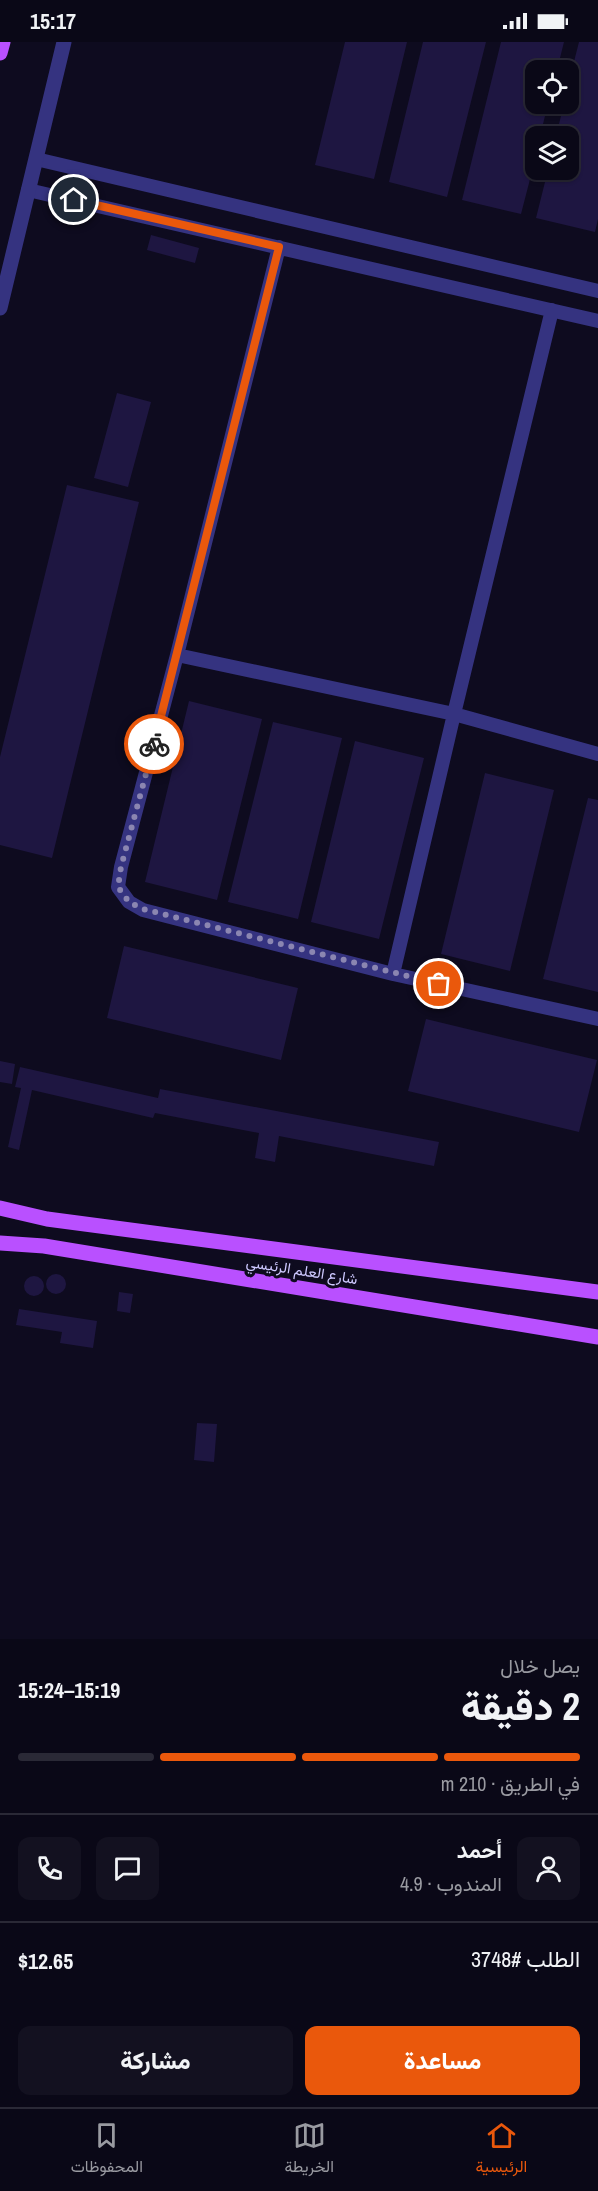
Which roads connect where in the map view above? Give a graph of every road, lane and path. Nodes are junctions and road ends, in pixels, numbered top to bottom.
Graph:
1 (3, 42) edge
2 (64, 42) edge
3 (0, 53) edge
4 (36, 159) junction
5 (28, 190) junction
6 (279, 247) junction
7 (598, 291) edge
8 (0, 308) edge
9 (552, 310) junction
10 (598, 321) edge
11 (177, 655) junction
12 (454, 714) junction
13 (598, 754) edge
14 (393, 974) junction
15 (598, 1019) edge
16 (0, 1208) edge
17 (47, 1219) junction
18 (0, 1243) edge
19 (44, 1246) junction
20 (598, 1292) edge
21 (598, 1337) edge

1 - 3 main road
2 - 4 street
4 - 5 street
4 - 7 lane
5 - 6 lane
5 - 8 street
6 - 9 lane
6 - 11 lane
9 - 10 lane
9 - 12 lane
11 - 12 lane
11 - 14 lane
12 - 13 lane
12 - 14 lane
14 - 15 lane
16 - 17 main road, شارع العلم الرئيسي
17 - 19 main road
17 - 20 main road, شارع العلم الرئيسي
18 - 19 main road, شارع العلم الرئيسي
19 - 21 main road, شارع العلم الرئيسي

